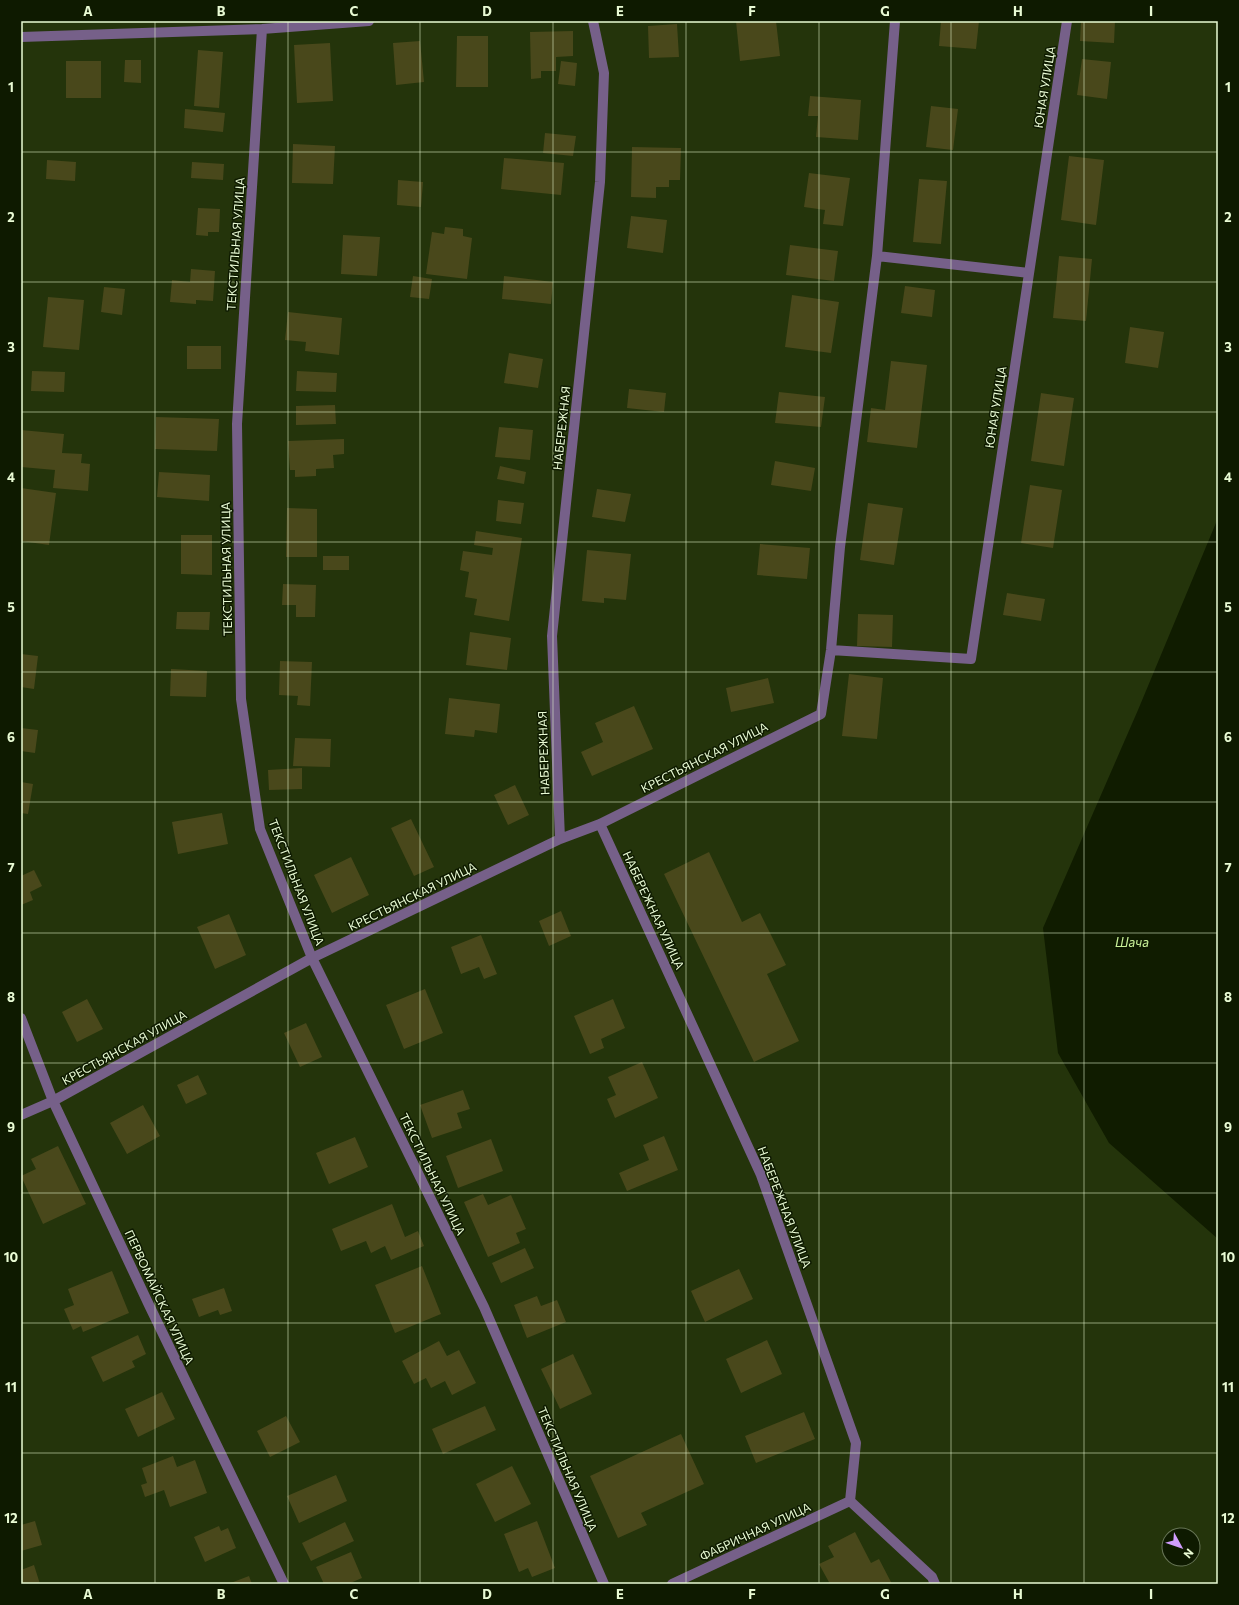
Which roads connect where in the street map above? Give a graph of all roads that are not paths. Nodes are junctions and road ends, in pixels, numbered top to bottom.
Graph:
1 (369, 21) edge
2 (593, 21) edge
3 (895, 21) edge
4 (1067, 21) edge
5 (262, 29) junction
6 (21, 37) edge
7 (877, 256) junction
8 (1029, 273) junction
9 (831, 650) junction
10 (600, 824) junction
11 (560, 839) junction
12 (312, 958) junction
13 (21, 1018) edge
14 (53, 1101) junction
15 (21, 1115) edge
16 (850, 1501) junction
17 (284, 1584) edge
18 (604, 1584) edge
19 (672, 1584) edge
20 (935, 1584) edge

1 - 5 street
2 - 11 street, НАБЕРЕЖНАЯ
3 - 7 street
4 - 8 street, ЮНАЯ УЛИЦА
5 - 6 street
5 - 12 street, ТЕКСТИЛЬНАЯ УЛИЦА
7 - 8 street
7 - 9 street
8 - 9 street, ЮНАЯ УЛИЦА
9 - 10 street, КРЕСТЬЯНСКАЯ УЛИЦА
10 - 11 street, КРЕСТЬЯНСКАЯ УЛИЦА
10 - 16 street, НАБЕРЕЖНАЯ УЛИЦА
11 - 12 street, КРЕСТЬЯНСКАЯ УЛИЦА
12 - 14 street, КРЕСТЬЯНСКАЯ УЛИЦА
12 - 18 street, ТЕКСТИЛЬНАЯ УЛИЦА
13 - 14 street, ПЕРВОМАЙСКАЯ УЛИЦА
14 - 15 street, КРЕСТЬЯНСКАЯ УЛИЦА
14 - 17 street, ПЕРВОМАЙСКАЯ УЛИЦА
16 - 19 street, ФАБРИЧНАЯ УЛИЦА
16 - 20 street

